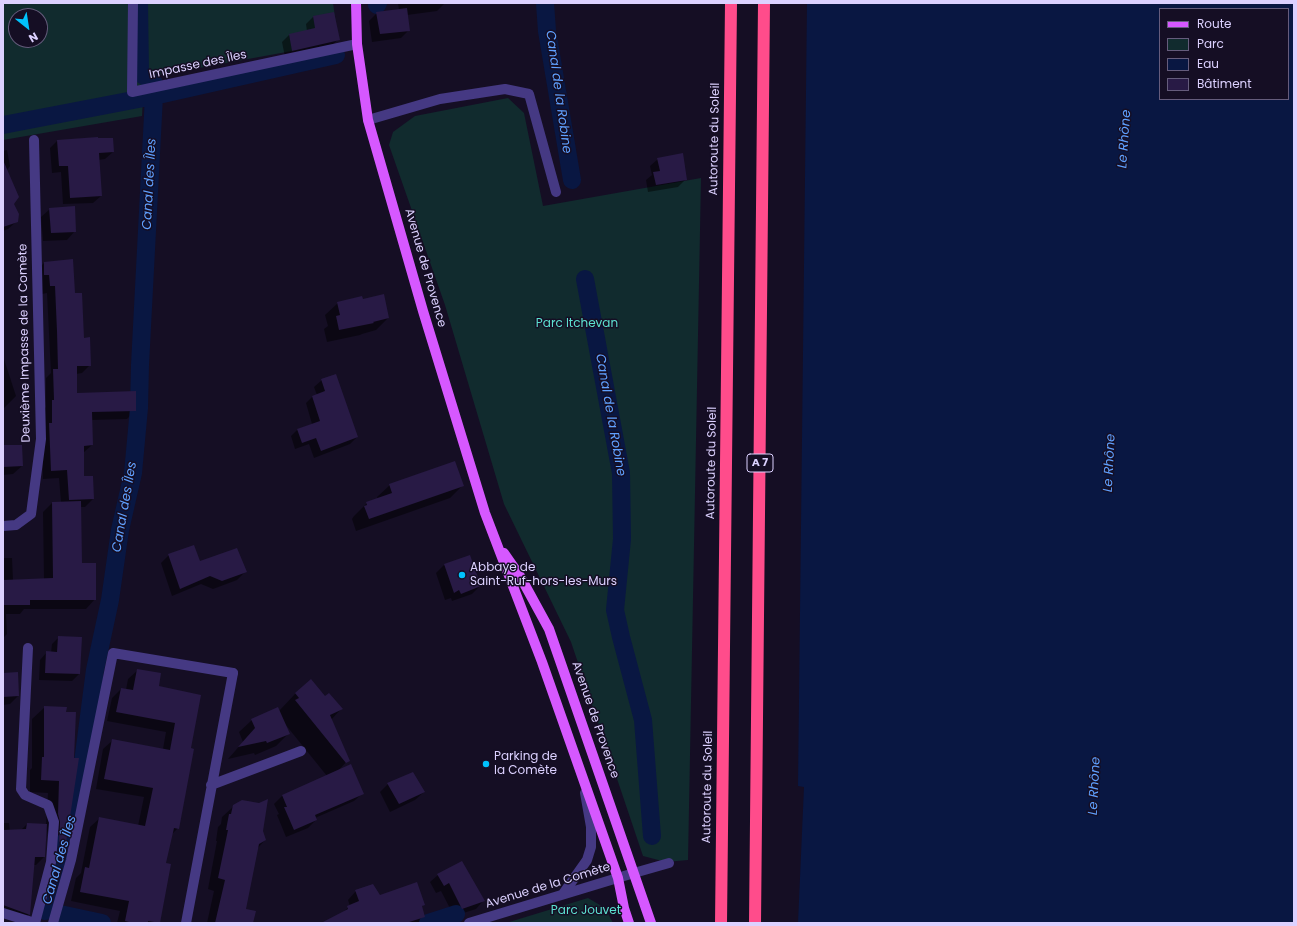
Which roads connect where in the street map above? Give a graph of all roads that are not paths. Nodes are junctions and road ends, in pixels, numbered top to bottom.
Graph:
1 (133, 3) edge
2 (356, 3) edge
3 (731, 3) edge
4 (764, 3) edge
5 (357, 44) junction
6 (368, 120) junction
7 (34, 140) dead end
8 (556, 192) dead end
9 (3, 526) edge
10 (493, 536) junction
11 (28, 648) dead end
12 (301, 751) dead end
13 (583, 779) junction
14 (211, 786) junction
15 (669, 863) dead end
16 (634, 873) junction
17 (618, 878) junction
18 (564, 894) junction
19 (3, 913) edge
20 (35, 923) edge
21 (53, 923) edge
22 (186, 923) edge
23 (468, 923) edge
24 (629, 923) edge
25 (651, 923) edge
26 (721, 923) edge
27 (755, 923) edge

1 - 5 street, Impasse des Îles
2 - 5 main road, Avenue de Provence
3 - 26 highway, Autoroute du Soleil
4 - 27 highway, A 7
5 - 6 main road, Avenue de Provence
6 - 8 street
6 - 10 main road, Avenue de Provence
7 - 9 street, Deuxième Impasse de la Comète
10 - 13 main road, Avenue de Provence
10 - 16 main road, Avenue de Provence
11 - 20 street
12 - 14 street
13 - 17 main road, Avenue de Provence
13 - 18 street, Avenue de Provence
14 - 21 street
14 - 22 street
15 - 16 street, Avenue de la Comète
16 - 17 street, Avenue de la Comète
16 - 25 main road, Avenue de Provence
17 - 18 street, Avenue de la Comète
17 - 24 main road, Avenue de Provence
18 - 23 street, Avenue de la Comète
19 - 20 street

